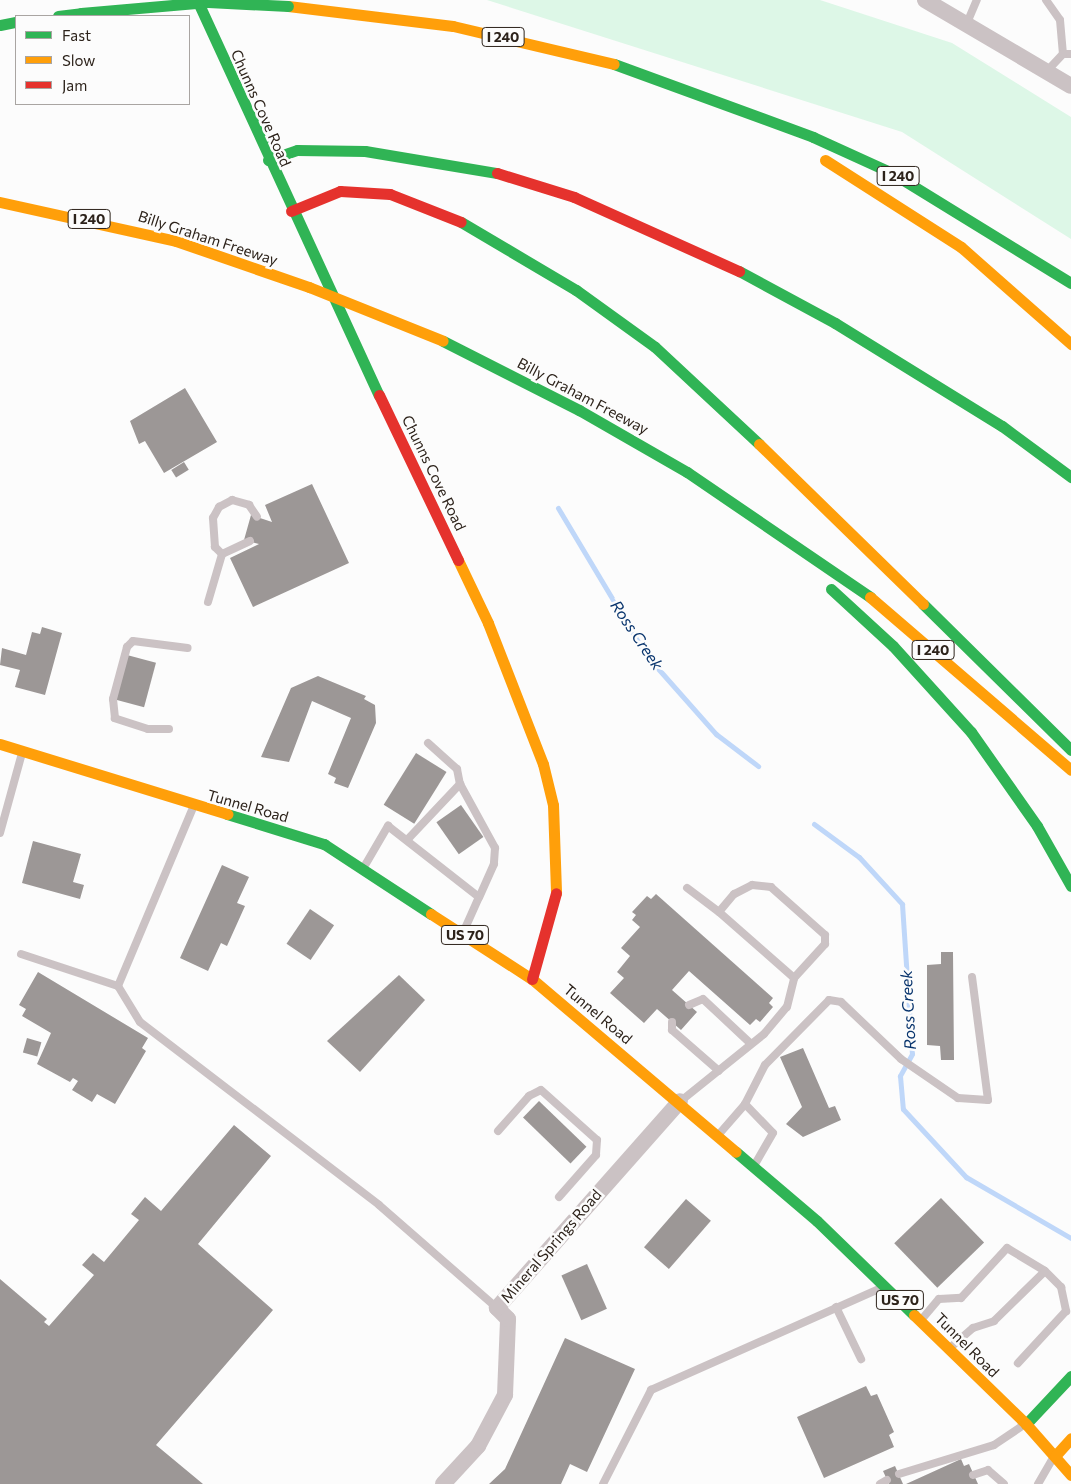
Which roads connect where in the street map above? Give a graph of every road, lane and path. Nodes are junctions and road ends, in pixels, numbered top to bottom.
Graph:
1 (197, 0) edge
2 (977, 0) edge
3 (1046, 0) edge
4 (928, 2) edge
5 (66, 15) edge
6 (15, 22) edge
7 (966, 23) junction
8 (0, 25) edge
9 (1067, 54) edge
10 (1047, 71) junction
11 (1071, 86) edge
12 (710, 98) junction
13 (795, 145) dead end
14 (811, 153) dead end
15 (268, 160) junction
16 (0, 202) edge
17 (291, 211) junction
18 (1071, 283) edge
19 (1071, 344) edge
20 (1071, 477) edge
21 (257, 517) dead end
22 (786, 541) junction
23 (250, 542) dead end
24 (222, 554) junction
25 (208, 602) dead end
26 (188, 648) dead end
27 (169, 728) dead end
28 (428, 743) dead end
29 (0, 744) edge
30 (23, 750) junction
31 (1071, 750) edge
32 (1071, 770) edge
33 (460, 784) junction
34 (193, 806) junction
35 (0, 833) edge
36 (408, 839) junction
37 (363, 869) junction
38 (1071, 886) edge
39 (687, 888) dead end
40 (479, 896) junction
41 (719, 912) junction
42 (462, 933) junction
43 (21, 954) dead end
44 (794, 978) junction
45 (972, 978) dead end
46 (532, 979) junction
47 (118, 986) junction
48 (689, 1004) dead end
49 (672, 1022) dead end
50 (750, 1043) junction
51 (719, 1071) junction
52 (680, 1101) junction
53 (746, 1104) junction
54 (498, 1131) dead end
55 (719, 1135) junction
56 (754, 1166) junction
57 (559, 1197) dead end
58 (1045, 1271) junction
59 (885, 1286) junction
60 (836, 1307) junction
61 (497, 1308) junction
62 (921, 1320) junction
63 (950, 1349) junction
64 (861, 1359) dead end
65 (1018, 1363) dead end
66 (1071, 1376) edge
67 (1026, 1424) junction
68 (1071, 1438) edge
69 (1055, 1456) junction
70 (899, 1474) dead end
71 (973, 1475) dead end
72 (1071, 1475) edge
73 (443, 1484) edge
74 (603, 1484) edge
75 (1004, 1484) edge
76 (1038, 1484) edge

1 - 15 main road, Chunns Cove Road
2 - 7 lane
3 - 9 lane
4 - 7 street
5 - 12 main road, I 240, bridge
6 - 8 main road
7 - 10 street
9 - 10 lane
10 - 11 street
12 - 13 main road
12 - 18 main road, I 240
14 - 19 main road
15 - 17 main road, Chunns Cove Road
15 - 20 main road
16 - 22 main road, Billy Graham Freeway / I 240, bridge
17 - 31 main road
17 - 46 main road, Chunns Cove Road
21 - 24 lane
22 - 32 main road, Billy Graham Freeway / I 240
22 - 38 main road
23 - 24 lane
24 - 25 lane
26 - 27 lane
28 - 33 lane
29 - 30 main road, Tunnel Road / US 70
30 - 34 main road, Tunnel Road / US 70
30 - 35 lane
33 - 36 lane
33 - 40 lane
34 - 37 main road, Tunnel Road / US 70
34 - 47 lane
36 - 37 lane
36 - 40 lane
37 - 42 main road, Tunnel Road / US 70
39 - 41 lane
40 - 42 lane
41 - 44 lane
41 - 44 lane
42 - 46 main road, Tunnel Road / US 70
43 - 47 lane
44 - 50 lane
45 - 53 lane
46 - 52 main road, Tunnel Road / US 70
47 - 61 lane
48 - 50 lane
49 - 51 lane
50 - 51 lane
51 - 52 lane
52 - 55 main road, Tunnel Road / US 70
52 - 61 street, Mineral Springs Road
53 - 55 lane
53 - 56 lane
54 - 57 lane
55 - 56 main road, Tunnel Road / US 70
56 - 59 main road, Tunnel Road / US 70
58 - 62 lane
58 - 63 lane
58 - 65 lane
59 - 60 lane
59 - 62 main road, Tunnel Road / US 70
60 - 64 lane
60 - 74 lane
61 - 73 street, Mineral Springs Road
62 - 63 main road, Tunnel Road / US 70
63 - 67 main road, Tunnel Road / US 70
66 - 67 main road
67 - 69 main road, Tunnel Road / US 70
67 - 70 lane
68 - 69 main road
69 - 72 main road, Tunnel Road / US 70
69 - 76 lane
71 - 75 lane

